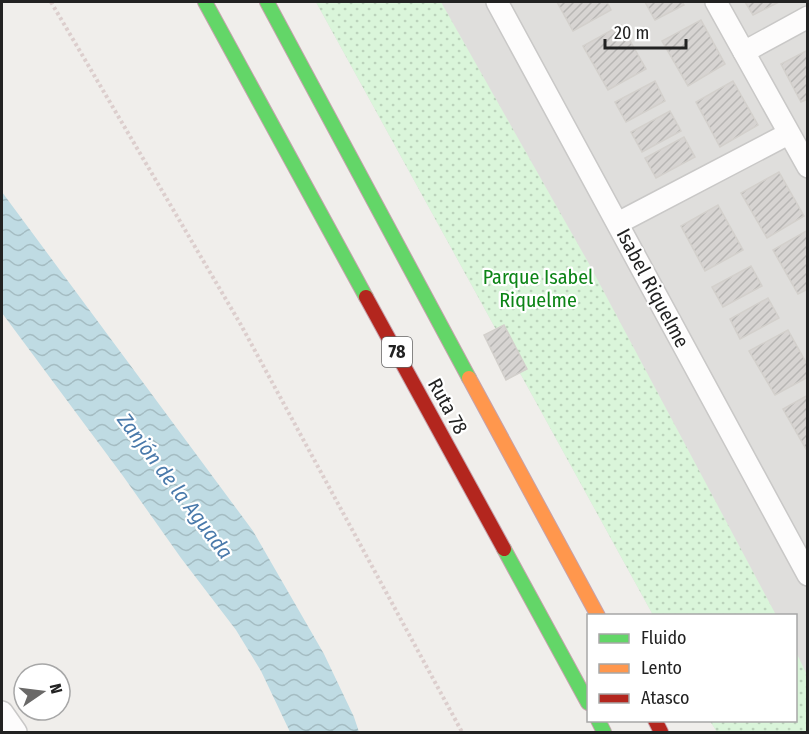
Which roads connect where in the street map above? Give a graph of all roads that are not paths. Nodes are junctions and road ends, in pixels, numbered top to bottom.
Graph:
1 (205, 2) edge
2 (267, 2) edge
3 (497, 2) edge
4 (717, 2) edge
5 (807, 17) edge
6 (744, 52) junction
7 (788, 134) junction
8 (807, 167) edge
9 (618, 223) junction
10 (807, 575) edge
11 (597, 614) edge
12 (587, 701) edge
13 (2, 712) edge
14 (16, 732) edge

1 - 12 highway, Ruta 78 / 78
2 - 11 highway, Ruta 78
3 - 9 street, Isabel Riquelme
4 - 6 street
5 - 6 street
6 - 7 street
7 - 8 street
7 - 9 street
9 - 10 street, Isabel Riquelme
13 - 14 street

